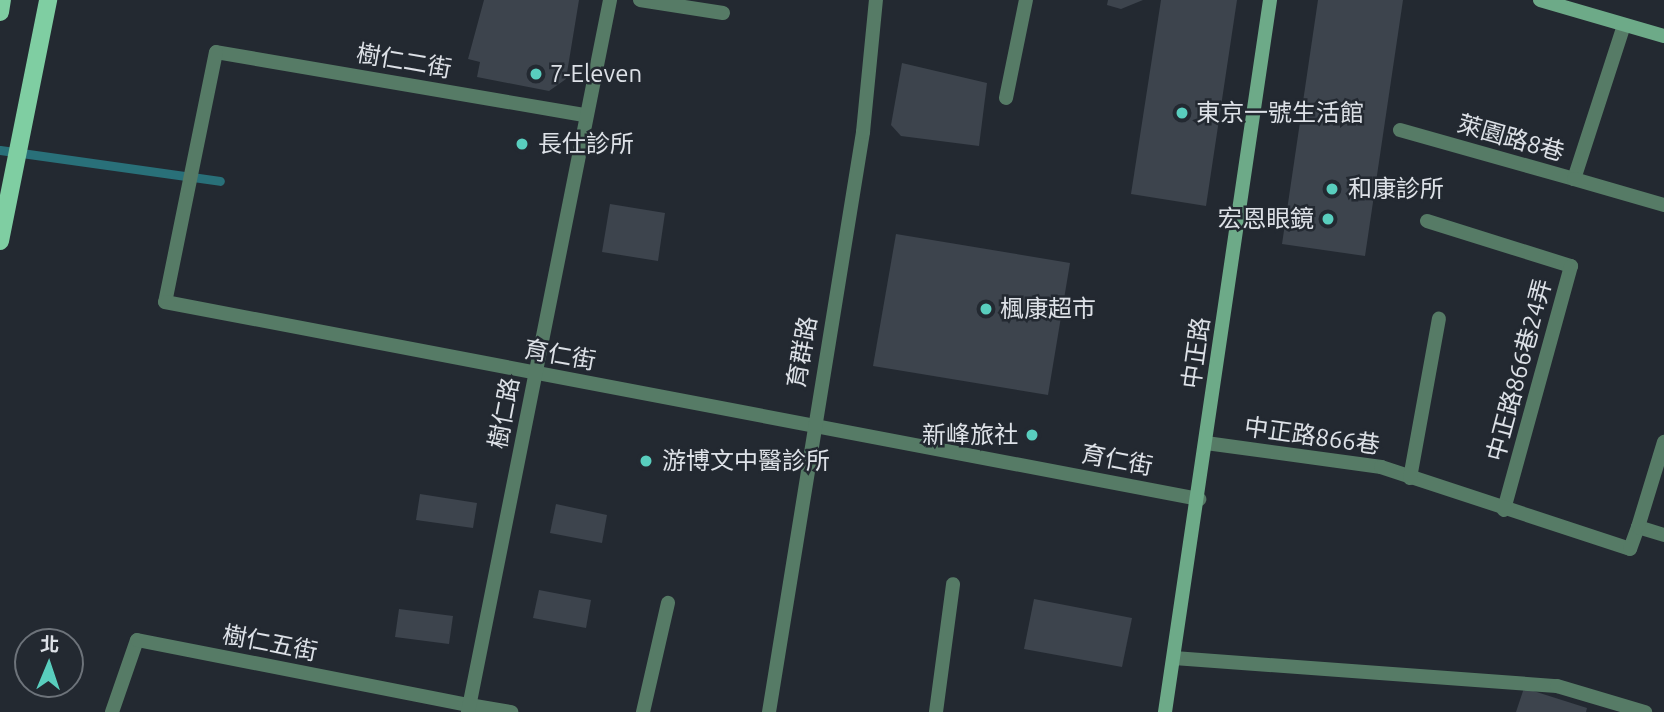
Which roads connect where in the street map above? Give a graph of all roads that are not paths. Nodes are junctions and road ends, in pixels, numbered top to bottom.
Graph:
1 (2, 0) edge
2 (48, 0) edge
3 (610, 0) edge
4 (640, 0) edge
5 (876, 0) edge
6 (1026, 0) edge
7 (1270, 0) edge
8 (1540, 0) edge
9 (0, 12) edge
10 (723, 13) dead end
11 (1624, 25) junction
12 (1664, 36) edge
13 (216, 51) joint
14 (1006, 99) dead end
15 (584, 115) junction
16 (1400, 130) dead end
17 (1574, 179) junction
18 (1664, 205) edge
19 (1427, 221) dead end
20 (0, 241) edge
21 (1439, 319) dead end
22 (535, 373) junction
23 (813, 424) junction
24 (1664, 442) edge
25 (1206, 443) junction
26 (1410, 478) junction
27 (1199, 499) junction
28 (1504, 510) junction
29 (1638, 527) junction
30 (1664, 535) edge
31 (953, 584) dead end
32 (668, 603) dead end
33 (1174, 658) junction
34 (469, 709) edge
35 (112, 712) edge
36 (511, 712) edge
37 (643, 712) edge
38 (769, 712) edge
39 (936, 712) edge
40 (1165, 712) edge
41 (1646, 712) edge

1 - 9 main road
2 - 20 main road
3 - 15 street, 樹仁路
4 - 10 street
5 - 23 street, 育群路
6 - 14 street
7 - 25 street, 中正路
8 - 11 street
11 - 12 street
11 - 17 street, 萊園路8巷
13 - 15 street, 樹仁二街
13 - 22 street, 育仁街
15 - 22 street, 樹仁路
16 - 17 street, 萊園路8巷
17 - 18 street
19 - 28 street, 中正路866巷24弄
21 - 26 street, 中正路866巷
22 - 23 street, 育仁街
22 - 34 street, 樹仁路
23 - 27 street, 育仁街
23 - 38 street, 育群路
24 - 29 street, 中正路866巷
25 - 26 street, 中正路866巷
25 - 27 street, 中正路
26 - 28 street, 中正路866巷
27 - 33 street, 中正路
28 - 29 street, 中正路866巷
29 - 30 street
31 - 39 street
32 - 37 street
33 - 40 street, 中正路
33 - 41 street
34 - 35 street, 樹仁五街
34 - 36 street

